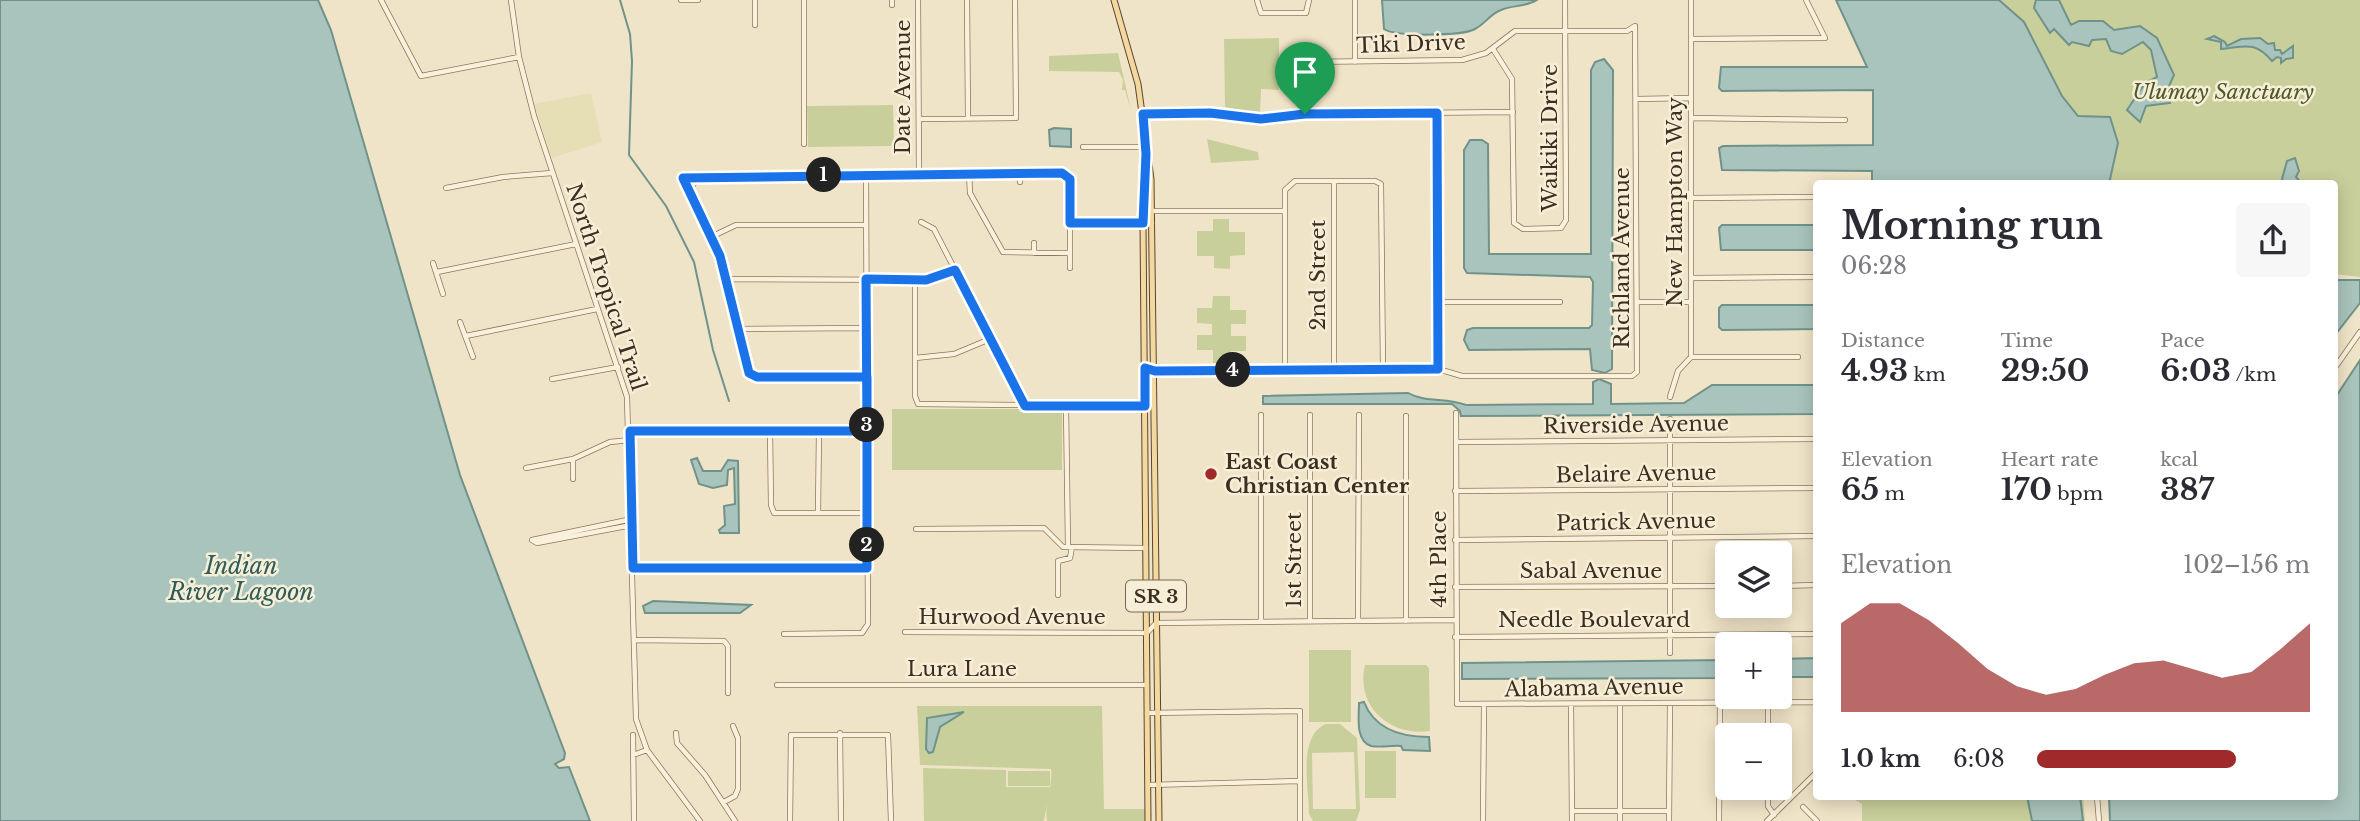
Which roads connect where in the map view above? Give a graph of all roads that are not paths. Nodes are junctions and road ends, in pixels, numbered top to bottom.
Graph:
1 (381, 0) edge
2 (511, 0) edge
3 (681, 0) edge
4 (698, 0) edge
5 (755, 0) edge
6 (804, 0) edge
7 (918, 0) edge
8 (967, 0) edge
9 (1015, 0) edge
10 (1114, 0) edge
11 (1257, 0) edge
12 (1309, 0) edge
13 (1355, 0) edge
14 (1565, 0) edge
15 (1691, 0) edge
16 (1806, 0) edge
17 (755, 25) dead end
18 (1635, 26) joint
19 (1565, 31) junction
20 (1692, 39) junction
21 (1304, 49) dead end
22 (1493, 49) junction
23 (519, 57) junction
24 (1305, 62) junction
25 (1355, 62) junction
26 (1691, 98) junction
27 (1637, 99) junction
28 (1513, 112) junction
29 (1437, 113) junction
30 (1143, 114) junction
31 (1305, 114) junction
32 (919, 118) junction
33 (968, 118) junction
34 (1691, 118) junction
35 (1845, 120) dead end
36 (804, 144) dead end
37 (1083, 147) dead end
38 (1146, 151) junction
39 (552, 173) junction
40 (866, 173) junction
41 (919, 173) junction
42 (969, 173) junction
43 (1020, 173) junction
44 (697, 177) junction
45 (1334, 181) junction
46 (1020, 183) dead end
47 (446, 188) dead end
48 (689, 193) junction
49 (1813, 197) edge
50 (1692, 198) junction
51 (1143, 211) junction
52 (1153, 211) junction
53 (1285, 211) junction
54 (921, 222) dead end
55 (1070, 223) junction
56 (1143, 223) junction
57 (1153, 223) junction
58 (866, 225) junction
59 (713, 236) junction
60 (1034, 243) dead end
61 (576, 244) junction
62 (1034, 253) junction
63 (1070, 253) junction
64 (433, 263) dead end
65 (1070, 268) dead end
66 (955, 270) junction
67 (437, 272) junction
68 (1813, 277) edge
69 (1692, 278) junction
70 (727, 279) junction
71 (866, 279) junction
72 (915, 280) junction
73 (443, 294) dead end
74 (1437, 302) junction
75 (1560, 302) dead end
76 (1639, 302) junction
77 (1691, 302) junction
78 (597, 309) junction
79 (460, 322) dead end
80 (866, 328) junction
81 (738, 329) junction
82 (2360, 332) edge
83 (466, 336) junction
84 (990, 338) junction
85 (473, 357) dead end
86 (1691, 357) junction
87 (1798, 357) dead end
88 (915, 358) junction
89 (2338, 363) edge
90 (618, 367) junction
91 (1145, 368) junction
92 (1286, 369) junction
93 (1334, 369) junction
94 (1383, 369) junction
95 (1438, 369) junction
96 (1155, 371) junction
97 (867, 377) junction
98 (552, 379) dead end
99 (1670, 397) dead end
100 (1025, 406) junction
101 (1066, 406) junction
102 (1145, 406) junction
103 (1456, 413) dead end
104 (1261, 415) dead end
105 (1310, 415) dead end
106 (1359, 415) dead end
107 (1406, 416) dead end
108 (1670, 419) dead end
109 (630, 431) junction
110 (770, 431) junction
111 (819, 431) junction
112 (867, 431) junction
113 (1813, 439) edge
114 (631, 440) junction
115 (1670, 441) junction
116 (1455, 442) junction
117 (573, 459) junction
118 (526, 468) dead end
119 (573, 479) dead end
120 (1813, 488) edge
121 (1670, 490) junction
122 (1455, 491) junction
123 (818, 513) junction
124 (868, 513) junction
125 (632, 522) junction
126 (916, 529) dead end
127 (580, 532) junction
128 (1813, 536) edge
129 (1670, 538) junction
130 (1455, 540) junction
131 (1070, 547) junction
132 (1146, 548) junction
133 (633, 568) junction
134 (867, 568) junction
135 (1813, 585) edge
136 (1715, 586) edge
137 (1792, 586) edge
138 (1455, 587) junction
139 (1670, 587) junction
140 (1058, 595) dead end
141 (1455, 620) junction
142 (1261, 621) junction
143 (1310, 621) junction
144 (1358, 621) junction
145 (1406, 621) junction
146 (1156, 623) junction
147 (905, 632) dead end
148 (1147, 633) junction
149 (784, 634) dead end
150 (1813, 634) edge
151 (1670, 635) junction
152 (1455, 637) junction
153 (634, 640) junction
154 (1670, 653) dead end
155 (777, 685) dead end
156 (1147, 685) junction
157 (728, 693) dead end
158 (1715, 702) edge
159 (1792, 702) edge
160 (1813, 702) edge
161 (1670, 703) junction
162 (1457, 704) joint
163 (1571, 704) junction
164 (1620, 704) junction
165 (1484, 705) junction
166 (1720, 709) edge
167 (1147, 713) junction
168 (1158, 713) junction
169 (733, 726) dead end
170 (676, 733) dead end
171 (840, 733) junction
172 (633, 735) dead end
173 (647, 750) junction
174 (633, 755) junction
175 (1813, 776) edge
176 (1300, 781) junction
177 (1158, 784) junction
178 (1148, 785) junction
179 (1768, 800) edge
180 (2097, 800) edge
181 (724, 802) junction
182 (1803, 807) dead end
183 (1620, 810) junction
184 (1572, 811) junction
185 (1669, 811) junction
186 (1774, 815) junction
187 (634, 821) edge
188 (700, 821) edge
189 (735, 821) edge
190 (790, 821) edge
191 (841, 821) edge
192 (891, 821) edge
193 (1148, 821) edge
194 (1159, 821) edge
195 (1300, 821) edge
196 (1483, 821) edge
197 (1572, 821) edge
198 (1620, 821) edge
199 (1669, 821) edge
200 (1719, 821) edge
201 (1767, 821) edge
202 (1817, 821) edge
203 (2099, 821) edge

1 - 23 street
2 - 23 street, North Tropical Trail
3 - 4 street
5 - 17 street
6 - 36 street
7 - 32 street, Date Avenue
8 - 33 street
9 - 33 street
10 - 30 main road, SR 3
11 - 12 street
13 - 25 street
14 - 19 street, Waikiki Drive
15 - 20 street, New Hampton Way
16 - 20 street
18 - 19 street, Tiki Drive
18 - 27 street, Richland Avenue
19 - 22 street, Tiki Drive
19 - 28 street, Waikiki Drive
20 - 26 street, New Hampton Way
21 - 24 street
22 - 25 street, Tiki Drive
22 - 28 street
23 - 39 street, North Tropical Trail
24 - 25 street, Tiki Drive
24 - 31 street
26 - 27 street
26 - 34 street, New Hampton Way
27 - 76 street, Richland Avenue
28 - 29 street
29 - 31 street
29 - 74 street
30 - 31 street
30 - 38 main road, SR 3
32 - 33 street
32 - 41 street, Date Avenue
34 - 35 street
34 - 50 street, New Hampton Way
37 - 38 street
38 - 51 main road, SR 3
38 - 52 main road, SR 3
39 - 47 street
39 - 61 street, North Tropical Trail
40 - 41 street
40 - 44 street
40 - 58 street
41 - 42 street
42 - 43 street
42 - 62 street
43 - 46 street
43 - 55 street
44 - 48 street
44 - 48 street
45 - 53 street
45 - 93 street, 2nd Street
45 - 94 street
48 - 59 street
49 - 50 street
50 - 69 street, New Hampton Way
51 - 52 street
51 - 56 main road, SR 3
52 - 53 street
52 - 57 main road, SR 3
53 - 92 street
54 - 66 street
55 - 56 street
55 - 63 street
56 - 57 street
56 - 91 main road, SR 3
57 - 96 main road, SR 3
58 - 59 street
58 - 71 street
59 - 70 street
60 - 62 street
61 - 67 street
61 - 78 street, North Tropical Trail
62 - 63 street
63 - 65 street
64 - 67 street
66 - 72 street
66 - 84 street
67 - 73 street
68 - 69 street
69 - 77 street, New Hampton Way
70 - 71 street
70 - 81 street
71 - 72 street
71 - 80 street
72 - 88 street
74 - 75 street
74 - 95 street
76 - 77 street
76 - 95 street, Richland Avenue
77 - 86 street, New Hampton Way
78 - 83 street
78 - 90 street, North Tropical Trail
79 - 83 street
80 - 81 street
80 - 97 street
81 - 97 street
82 - 89 street
83 - 85 street
84 - 88 street
84 - 100 street
86 - 87 street
86 - 99 street
88 - 100 street
90 - 98 street
90 - 109 street, North Tropical Trail
91 - 96 street, Richland Avenue
91 - 102 main road, SR 3
92 - 93 street, Richland Avenue
92 - 96 street, Richland Avenue
93 - 94 street, Richland Avenue
94 - 95 street, Richland Avenue
96 - 146 main road, SR 3
97 - 112 street
100 - 101 street
101 - 102 street
101 - 131 street
102 - 132 main road, SR 3
103 - 116 street, 4th Place
104 - 142 street
105 - 143 street, 1st Street
106 - 144 street
107 - 145 street
108 - 115 street
109 - 110 street
109 - 114 street, North Tropical Trail
110 - 111 street
110 - 123 street
111 - 112 street
111 - 123 street
112 - 124 street
113 - 115 street, Riverside Avenue
114 - 117 street
114 - 125 street, North Tropical Trail
115 - 116 street, Riverside Avenue
115 - 121 street
116 - 122 street, 4th Place
117 - 118 street
117 - 119 street
120 - 121 street, Belaire Avenue
121 - 122 street, Belaire Avenue
121 - 129 street
122 - 130 street, 4th Place
123 - 124 street
124 - 134 street
125 - 127 street
125 - 133 street, North Tropical Trail
126 - 131 street
127 - 127 street
128 - 129 street, Patrick Avenue
129 - 130 street, Patrick Avenue
129 - 139 street
130 - 138 street, 4th Place
131 - 132 street
131 - 140 street
132 - 148 main road, SR 3
133 - 134 street
133 - 153 street, North Tropical Trail
134 - 149 street
135 - 137 street
136 - 139 street, Sabal Avenue
138 - 139 street, Sabal Avenue
138 - 141 street, 4th Place
139 - 151 street
141 - 145 street
141 - 152 street, 4th Place
142 - 143 street
142 - 146 street
143 - 144 street
144 - 145 street
146 - 148 street
146 - 168 main road, SR 3
147 - 148 street, Hurwood Avenue
148 - 156 main road, SR 3
150 - 151 street, Needle Boulevard
151 - 152 street, Needle Boulevard
151 - 154 street
152 - 162 street, 4th Place
153 - 157 street
153 - 173 street, North Tropical Trail
155 - 156 street, Lura Lane
156 - 167 main road, SR 3
158 - 161 street, Alabama Avenue
159 - 160 street, Alabama Avenue
161 - 164 street, Alabama Avenue
161 - 185 street
162 - 165 street, Alabama Avenue
163 - 164 street, Alabama Avenue
163 - 165 street, Alabama Avenue
163 - 184 street
164 - 183 street
165 - 196 street
166 - 200 street
167 - 168 street
167 - 178 main road, SR 3
168 - 176 street
168 - 177 main road, SR 3
169 - 181 street
170 - 181 street
171 - 190 street
171 - 191 street
171 - 192 street
172 - 174 street
173 - 174 street
173 - 188 street, North Tropical Trail
174 - 187 street
175 - 186 street
176 - 177 street
176 - 195 street
177 - 178 street
177 - 194 main road, SR 3
178 - 193 main road, SR 3
179 - 186 street
180 - 203 street
181 - 189 street
182 - 202 street
183 - 184 street
183 - 185 street
183 - 198 street
184 - 197 street
185 - 199 street
186 - 201 street

